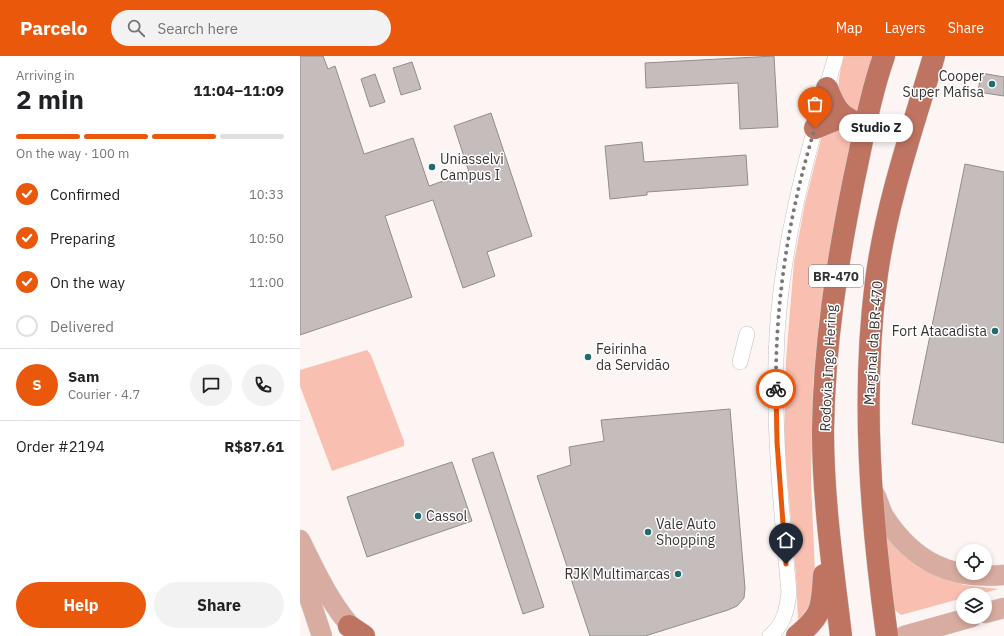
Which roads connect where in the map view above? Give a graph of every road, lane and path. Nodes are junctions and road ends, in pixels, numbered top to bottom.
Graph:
1 (836, 56) edge
2 (884, 56) edge
3 (934, 56) edge
4 (826, 88) junction
5 (842, 117) junction
6 (865, 127) junction
7 (815, 128) junction
8 (747, 334) dead end
9 (740, 362) dead end
10 (872, 490) junction
11 (827, 500) junction
12 (300, 540) edge
13 (300, 570) edge
14 (1004, 575) edge
15 (1004, 608) edge
16 (992, 611) edge
17 (956, 622) edge
18 (358, 633) edge
19 (840, 633) edge
20 (909, 635) edge
21 (322, 636) edge
22 (770, 636) edge
23 (797, 636) edge
24 (887, 636) edge

1 - 4 street
2 - 6 highway, Rodovia Ingo Hering / BR-470
3 - 10 highway, Marginal da BR-470
4 - 5 highway
4 - 7 street
5 - 6 highway
5 - 7 highway
6 - 11 highway, Rodovia Ingo Hering / BR-470
7 - 22 street
8 - 9 street
10 - 14 main road
10 - 24 highway, Marginal da BR-470
11 - 19 highway, Rodovia Ingo Hering / BR-470
11 - 23 highway
12 - 18 main road
13 - 21 main road
15 - 16 main road
17 - 20 main road

